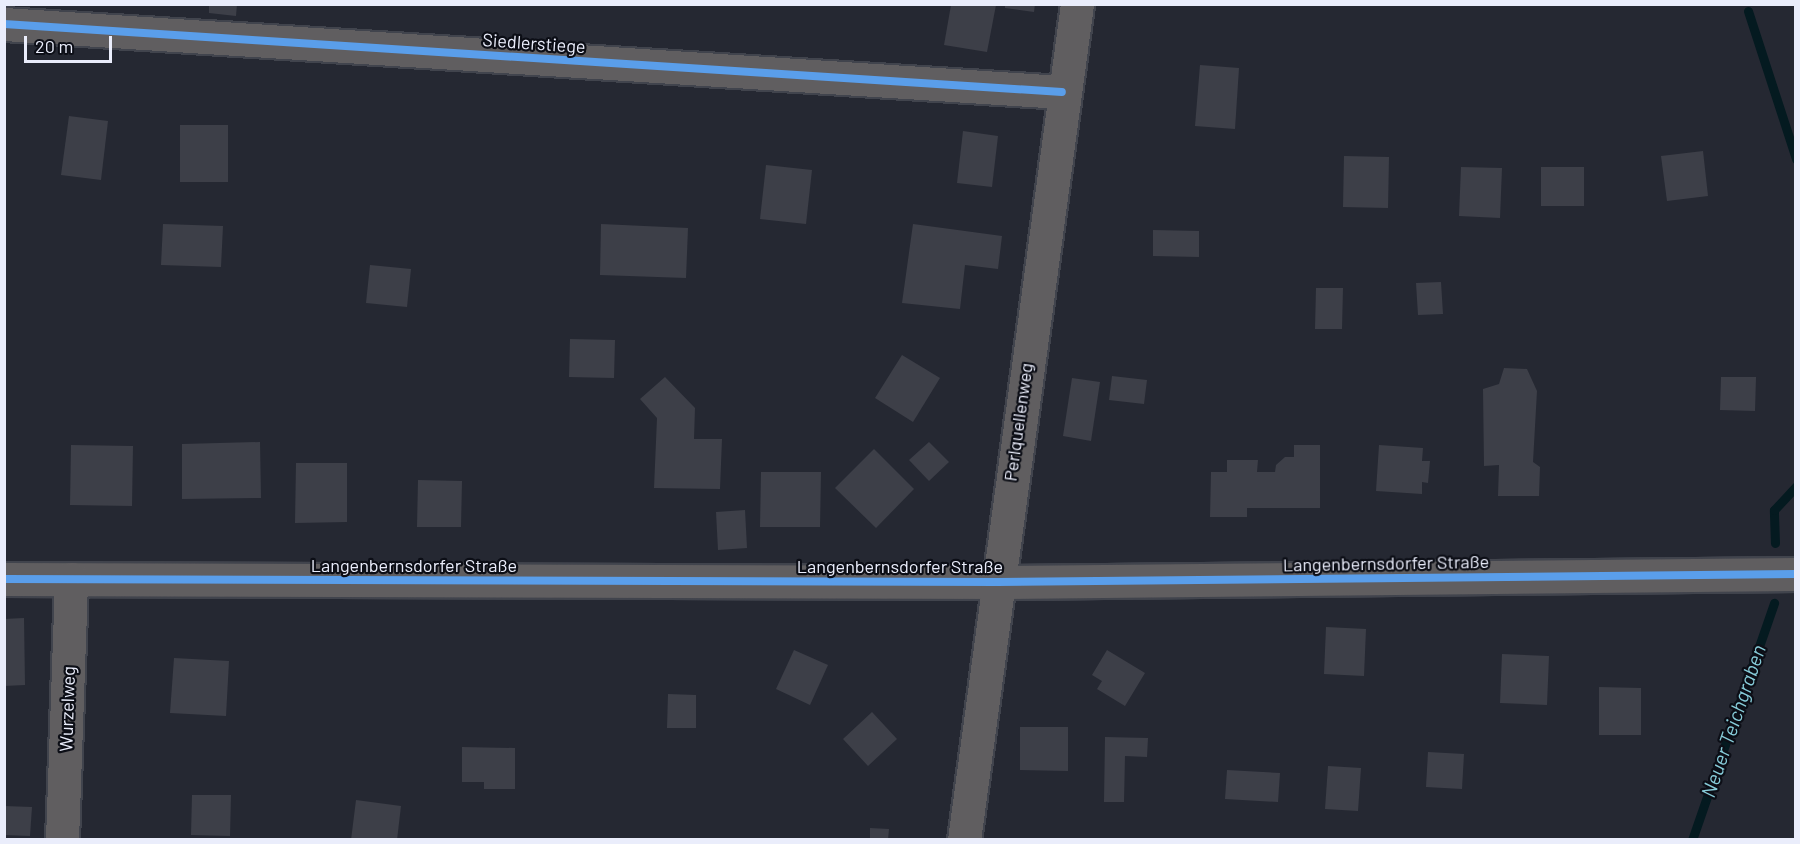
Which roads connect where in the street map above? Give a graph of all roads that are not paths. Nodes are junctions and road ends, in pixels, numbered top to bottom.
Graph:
1 (1077, 4) edge
2 (4, 24) edge
3 (1062, 92) junction
4 (1796, 574) edge
5 (4, 579) edge
6 (71, 579) junction
7 (997, 582) junction
8 (62, 840) edge
9 (964, 840) edge

1 - 3 street, Perlquellenweg
2 - 3 street, Siedlerstiege
3 - 7 street, Perlquellenweg
4 - 7 street, Langenbernsdorfer Straße
5 - 6 street, Langenbernsdorfer Straße
6 - 7 street, Langenbernsdorfer Straße
6 - 8 street, Wurzelweg
7 - 9 street, Perlquellenweg

